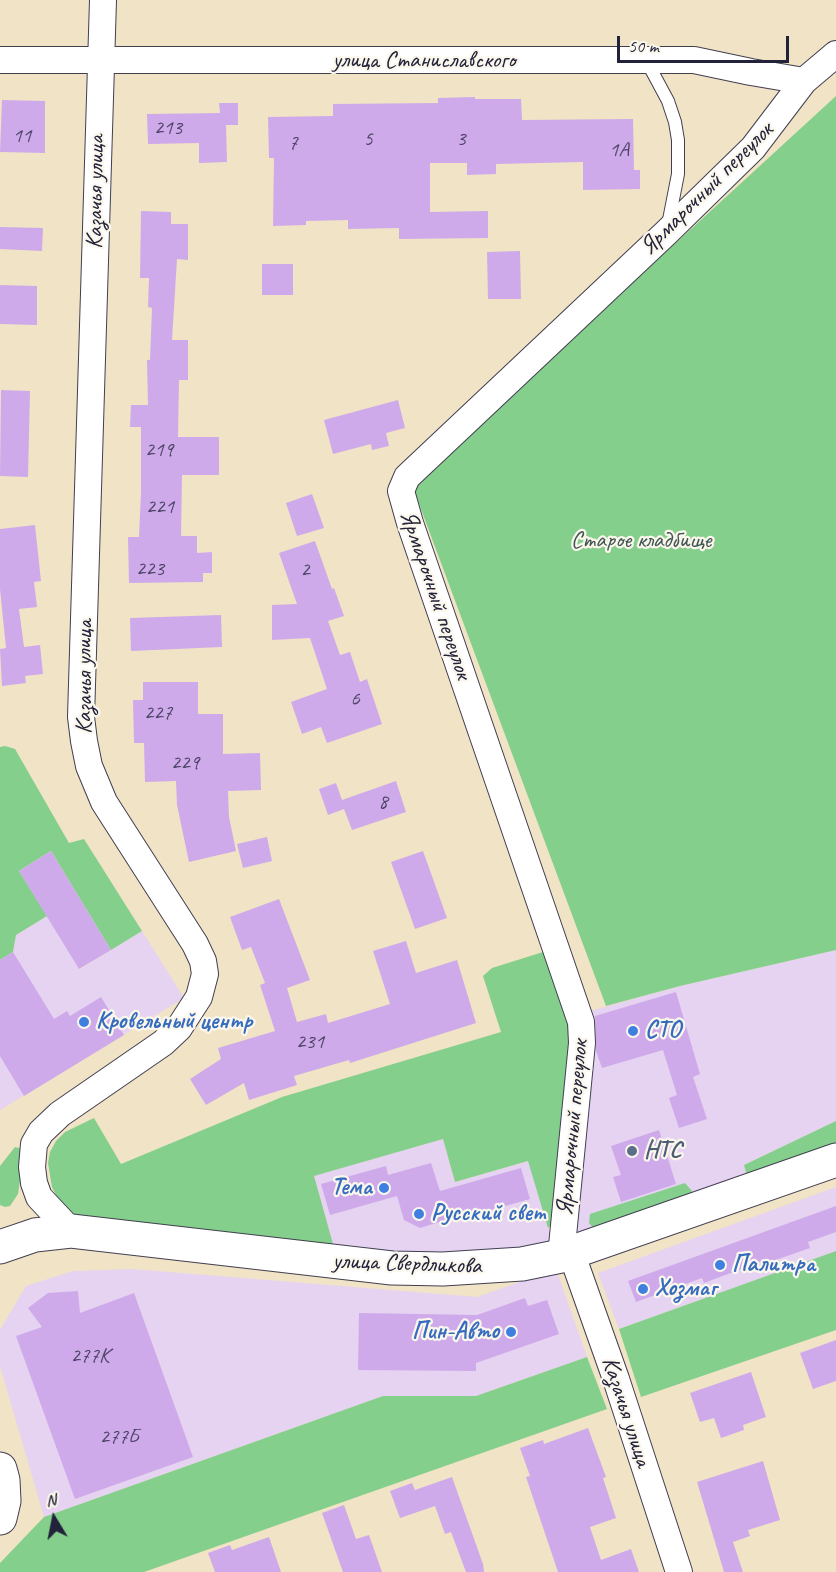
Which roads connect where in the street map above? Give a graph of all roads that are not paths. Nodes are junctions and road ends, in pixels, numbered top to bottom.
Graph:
1 (102, 0) edge
2 (836, 54) edge
3 (0, 60) edge
4 (646, 60) junction
5 (99, 61) junction
6 (804, 81) junction
7 (667, 232) junction
8 (836, 1160) edge
9 (71, 1231) junction
10 (0, 1247) edge
11 (566, 1254) junction
12 (0, 1469) edge
13 (0, 1518) edge
14 (679, 1572) edge

1 - 5 street, Казачья улица
2 - 6 street
3 - 5 street, улица Станиславского
4 - 5 street, улица Станиславского
4 - 6 street, улица Станиславского
4 - 7 lane
5 - 9 street, Казачья улица
6 - 7 street, Ярмарочный переулок
7 - 11 street, Ярмарочный переулок
8 - 11 street, улица Свердликова
9 - 10 street, улица Свердликова
9 - 11 street, улица Свердликова
11 - 14 street, Казачья улица
12 - 13 street

